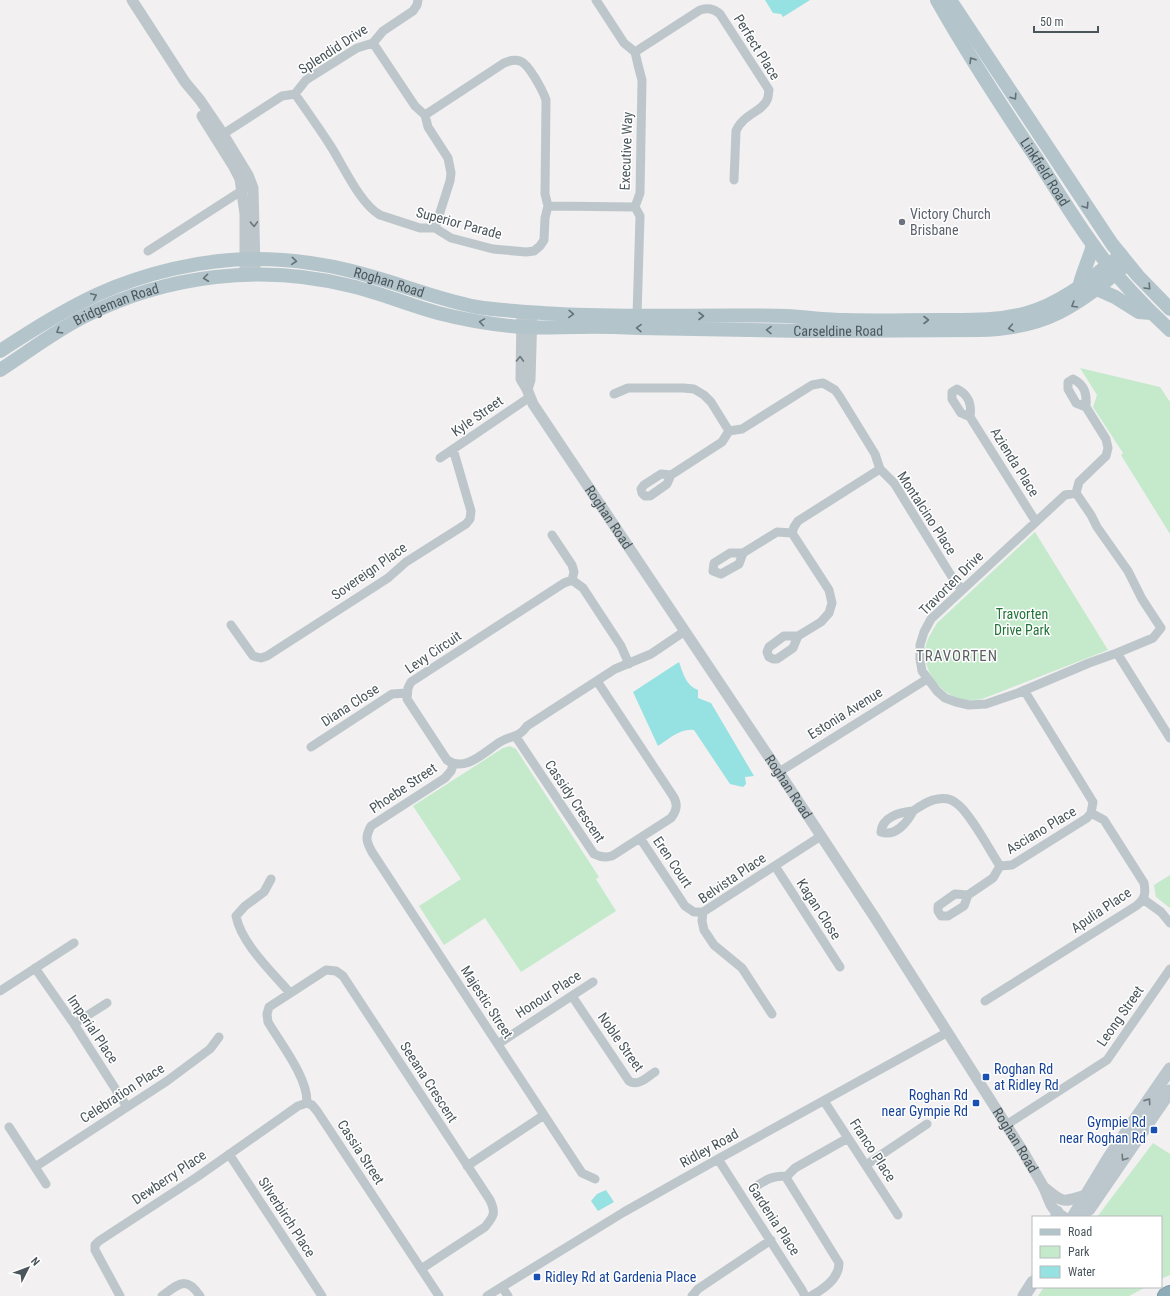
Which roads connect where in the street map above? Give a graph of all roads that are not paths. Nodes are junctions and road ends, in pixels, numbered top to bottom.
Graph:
1 (132, 0) edge
2 (418, 0) edge
3 (596, 0) edge
4 (937, 0) edge
5 (950, 0) edge
6 (373, 43) junction
7 (636, 52) junction
8 (295, 94) junction
9 (425, 115) junction
10 (220, 136) junction
11 (734, 180) dead end
12 (247, 187) junction
13 (548, 206) junction
14 (635, 207) junction
15 (435, 228) junction
16 (1094, 245) junction
17 (148, 251) dead end
18 (250, 259) junction
19 (1124, 260) junction
20 (1112, 269) junction
21 (250, 275) junction
22 (1079, 288) junction
23 (1097, 289) junction
24 (1170, 309) edge
25 (527, 312) junction
26 (1152, 313) junction
27 (637, 316) junction
28 (526, 327) junction
29 (1170, 330) edge
30 (0, 351) edge
31 (0, 370) edge
32 (529, 393) junction
33 (614, 394) dead end
34 (1086, 407) dead end
35 (970, 417) dead end
36 (729, 430) junction
37 (453, 449) junction
38 (440, 458) dead end
39 (880, 469) junction
40 (671, 475) dead end
41 (1076, 493) junction
42 (1036, 522) junction
43 (792, 533) junction
44 (552, 534) dead end
45 (743, 553) dead end
46 (572, 580) junction
47 (962, 590) junction
48 (231, 625) dead end
49 (1166, 629) edge
50 (685, 631) junction
51 (798, 636) dead end
52 (1117, 653) junction
53 (629, 664) junction
54 (927, 679) junction
55 (598, 680) junction
56 (1024, 690) junction
57 (407, 693) junction
58 (516, 737) junction
59 (1170, 738) edge
60 (311, 747) dead end
61 (453, 765) junction
62 (779, 772) junction
63 (913, 811) dead end
64 (1091, 813) junction
65 (367, 833) joint
66 (821, 836) junction
67 (640, 838) junction
68 (775, 866) junction
69 (1000, 866) junction
70 (271, 879) dead end
71 (968, 895) dead end
72 (1143, 899) junction
73 (703, 912) junction
74 (1170, 923) edge
75 (74, 943) dead end
76 (840, 967) dead end
77 (35, 968) junction
78 (1170, 969) edge
79 (593, 982) dead end
80 (0, 990) edge
81 (290, 993) junction
82 (572, 996) junction
83 (984, 1001) dead end
84 (107, 1003) dead end
85 (772, 1014) dead end
86 (74, 1024) junction
87 (948, 1032) junction
88 (220, 1037) dead end
89 (498, 1044) junction
90 (1170, 1069) edge
91 (655, 1072) dead end
92 (1170, 1091) edge
93 (824, 1100) junction
94 (307, 1103) junction
95 (127, 1107) junction
96 (544, 1115) junction
97 (927, 1124) dead end
98 (1006, 1125) junction
99 (9, 1127) dead end
100 (848, 1138) junction
101 (229, 1154) junction
102 (718, 1159) junction
103 (866, 1165) junction
104 (468, 1166) junction
105 (36, 1167) junction
106 (787, 1176) junction
107 (595, 1179) dead end
108 (46, 1184) dead end
109 (755, 1187) dead end
110 (1044, 1188) junction
111 (1086, 1195) junction
112 (898, 1215) dead end
113 (1059, 1215) edge
114 (1075, 1216) edge
115 (1080, 1216) edge
116 (770, 1240) junction
117 (421, 1269) junction
118 (1032, 1284) edge
119 (502, 1287) junction
120 (1170, 1294) edge
121 (120, 1296) edge
122 (162, 1296) edge
123 (200, 1296) edge
124 (322, 1296) edge
125 (439, 1296) edge
126 (488, 1296) edge
127 (508, 1296) edge
128 (692, 1296) edge
129 (805, 1296) edge
130 (811, 1296) edge
131 (1024, 1296) edge
132 (1166, 1296) edge

1 - 10 street
2 - 6 street, Splendid Drive
3 - 7 street
16 -> 4 main road, Linkfield Road
5 -> 19 main road, Linkfield Road
6 - 8 street, Splendid Drive
6 - 9 street
7 - 11 street, Perfect Place
7 - 14 street, Executive Way
8 - 10 street, Splendid Drive
8 - 15 street, Superior Parade
9 - 13 street, Superior Parade
9 - 15 street
10 - 12 street
12 - 17 street
12 - 18 street
13 - 14 street
13 - 15 street, Superior Parade
14 - 27 street, Executive Way
16 - 20 main road, Linkfield Road
16 - 22 main road
18 - 21 street
18 -> 25 main road, Roghan Road
30 -> 18 main road, Bridgeman Road
19 - 20 main road, Carseldine Road
19 -> 24 main road, Linkfield Road
20 - 22 main road, Carseldine Road
20 - 23 main road, Carseldine Road
20 - 26 main road, Linkfield Road
28 -> 21 main road, Roghan Road
21 -> 31 main road, Bridgeman Road
27 -> 22 main road, Carseldine Road
23 - 26 main road
23 -> 28 main road, Carseldine Road
25 -> 27 main road, Carseldine Road
25 - 28 street, Roghan Road
26 - 29 main road, Linkfield Road
28 - 32 street, Roghan Road
32 - 37 street, Kyle Street
32 - 50 street, Roghan Road
33 - 36 street
34 - 41 street
35 - 42 street, Azienda Place
36 - 39 street
36 - 40 street
37 - 38 street, Kyle Street
37 - 48 street, Sovereign Place
39 - 43 street, Montalcino Place
39 - 47 street, Montalcino Place
41 - 42 street, Travorten Drive
41 - 49 street, Travorten Drive
42 - 47 street, Travorten Drive
43 - 45 street
43 - 51 street
44 - 46 street
46 - 53 street
46 - 57 street, Levy Circuit
47 - 54 street, Travorten Drive
49 - 52 street, Travorten Drive
50 - 53 street
50 - 62 street, Roghan Road
52 - 56 street, Travorten Drive
52 - 59 street
53 - 55 street
54 - 56 street, Travorten Drive
54 - 62 street, Estonia Avenue
55 - 58 street
55 - 67 street, Cassidy Crescent
56 - 64 street, Asciano Place
57 - 60 street, Diana Close
57 - 61 street, Levy Circuit
58 - 61 street
58 - 67 street, Cassidy Crescent
61 - 65 street, Phoebe Street
62 - 66 street, Roghan Road
63 - 69 street
64 - 69 street, Asciano Place
64 - 72 street, Apulia Place
65 - 89 street, Majestic Street
66 - 68 street, Belvista Place
66 - 87 street, Roghan Road
67 - 73 street, Eren Court
68 - 73 street, Belvista Place
68 - 76 street, Kagan Close
69 - 71 street, Asciano Place
70 - 81 street
72 - 74 street
72 - 83 street, Apulia Place
73 - 85 street, Belvista Place
75 - 77 street
77 - 80 street
77 - 86 street, Imperial Place
78 - 98 street, Leong Street
79 - 82 street, Honour Place
81 - 94 street, Seeana Crescent
81 - 104 street, Seeana Crescent
82 - 89 street, Honour Place
82 - 91 street, Noble Street
84 - 86 street
86 - 95 street, Imperial Place
87 - 93 street, Ridley Road
87 - 98 street, Roghan Road
88 - 95 street, Celebration Place
89 - 96 street, Majestic Street
111 -> 90 main road
92 -> 115 main road
93 - 100 street, Franco Place
93 - 102 street, Ridley Road
94 - 101 street, Dewberry Place
94 - 117 street, Cassia Street
95 - 105 street, Celebration Place
96 - 104 street
96 - 107 street, Majestic Street
97 - 103 street
98 - 110 street, Roghan Road
99 - 105 street
100 - 103 street, Franco Place
100 - 106 street
101 - 121 street, Dewberry Place
101 - 124 street, Silverbirch Place
102 - 116 street, Gardenia Place
102 - 119 street, Ridley Road
103 - 112 street, Franco Place
104 - 117 street, Seeana Crescent
105 - 108 street
106 - 109 street
106 - 130 street
110 - 111 street, Roghan Road
110 - 113 street, Roghan Road
111 - 114 main road
116 - 128 street
116 - 129 street, Gardenia Place
117 - 125 street, Cassia Street
118 - 131 main road
119 - 126 street, Ridley Road
119 - 127 street
120 - 132 highway
122 - 123 street

